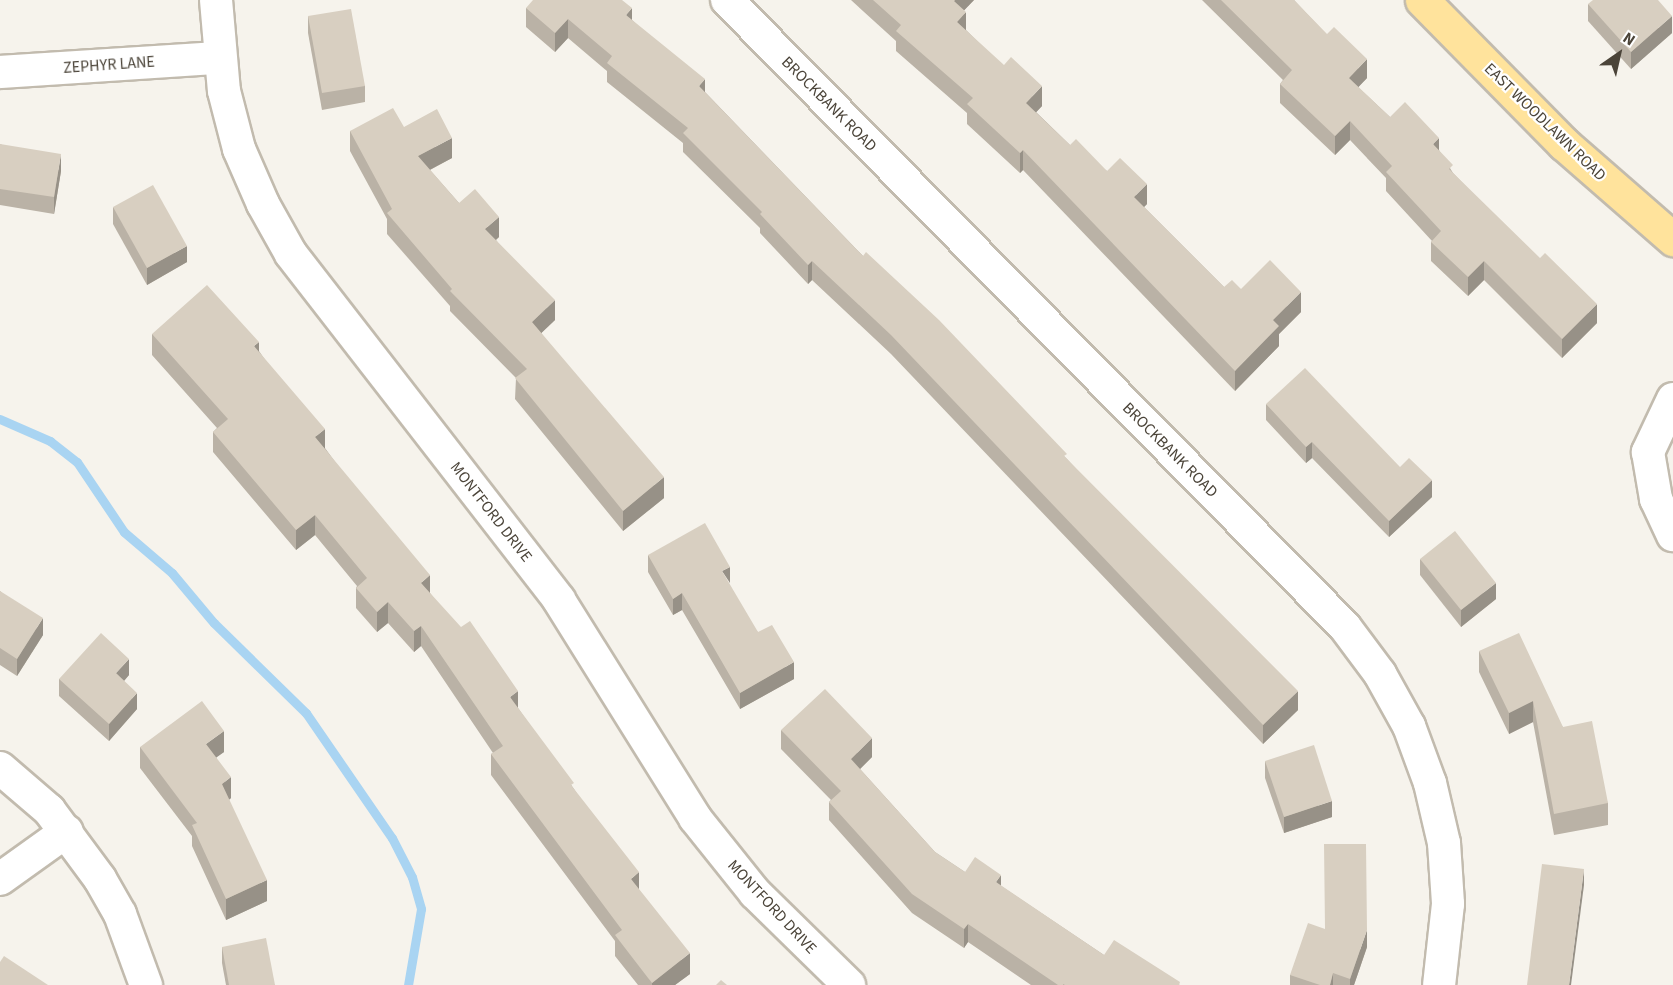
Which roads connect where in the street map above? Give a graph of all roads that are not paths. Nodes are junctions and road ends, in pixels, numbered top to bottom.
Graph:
1 (216, 0) edge
2 (727, 0) edge
3 (1422, 0) edge
4 (218, 58) junction
5 (0, 72) edge
6 (1673, 239) edge
7 (1673, 399) edge
8 (1673, 535) edge
9 (0, 768) edge
10 (67, 831) junction
11 (0, 879) edge
12 (146, 985) edge
13 (849, 985) edge
14 (1439, 985) edge

1 - 4 street, MONTFORD DRIVE
2 - 14 street, BROCKBANK ROAD
3 - 6 main road, EAST WOODLAWN ROAD
4 - 5 street, ZEPHYR LANE
4 - 13 street, MONTFORD DRIVE
7 - 8 street
9 - 10 street
10 - 11 street
10 - 12 street

